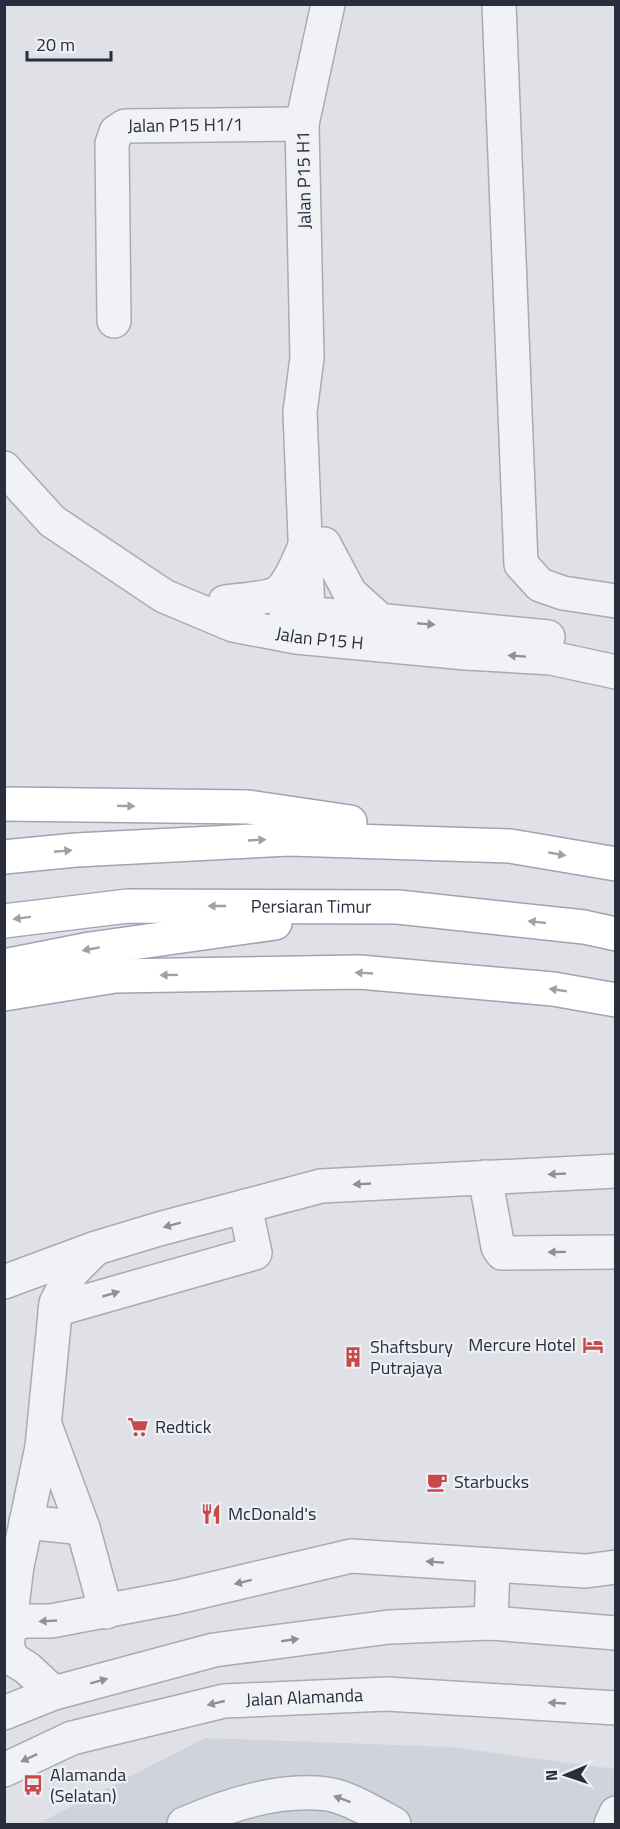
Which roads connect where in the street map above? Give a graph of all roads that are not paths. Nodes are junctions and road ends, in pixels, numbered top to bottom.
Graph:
1 (328, 4) edge
2 (499, 4) edge
3 (302, 124) junction
4 (114, 321) dead end
5 (4, 468) edge
6 (52, 521) junction
7 (315, 545) junction
8 (615, 601) edge
9 (225, 602) junction
10 (380, 620) junction
11 (318, 627) junction
12 (615, 651) edge
13 (615, 672) edge
14 (4, 804) edge
15 (510, 846) junction
16 (4, 856) edge
17 (615, 864) edge
18 (398, 907) junction
19 (4, 921) edge
20 (615, 934) edge
21 (4, 966) edge
22 (4, 994) edge
23 (615, 1000) edge
24 (615, 1171) edge
25 (485, 1178) junction
26 (245, 1206) junction
27 (96, 1248) junction
28 (615, 1252) edge
29 (4, 1283) edge
30 (55, 1307) junction
31 (44, 1423) junction
32 (26, 1522) junction
33 (83, 1528) junction
34 (493, 1566) junction
35 (615, 1567) edge
36 (106, 1612) junction
37 (7, 1615) edge
38 (491, 1623) junction
39 (615, 1633) edge
40 (54, 1693) junction
41 (615, 1707) edge
42 (4, 1713) edge
43 (4, 1770) edge
44 (615, 1813) edge
45 (184, 1824) edge
46 (394, 1824) edge
47 (611, 1824) edge

1 - 3 street, Jalan P15 H1
2 - 8 street
3 - 4 street, Jalan P15 H1/1
3 - 7 street, Jalan P15 H1
5 - 6 street, Jalan P15 H
6 - 9 street, Jalan P15 H
6 - 11 street, Jalan P15 H
7 - 9 street
7 - 10 street
7 - 11 street, Jalan P15 H1
9 - 11 street, Jalan P15 H
10 - 11 street, Jalan P15 H
10 -> 12 street, Jalan P15 H
13 -> 11 street, Jalan P15 H
14 -> 15 main road
16 -> 15 main road
15 -> 17 main road
18 -> 19 main road, Persiaran Timur
20 -> 18 main road, Persiaran Timur
18 -> 21 main road
23 -> 22 main road
24 -> 25 street
25 -> 26 street
28 -> 25 street
26 -> 27 street
30 -> 26 street
27 - 29 street
27 - 30 street
29 - 30 street
30 - 31 street
31 - 32 street
31 - 33 street
32 - 33 street
32 - 37 street
33 - 36 street
34 - 35 street
34 -> 36 street
34 - 38 street
36 -> 37 street
37 - 40 street
38 - 39 street
40 -> 38 street
40 - 42 street
41 -> 43 street, Jalan Alamanda
44 - 47 street
46 -> 45 street

